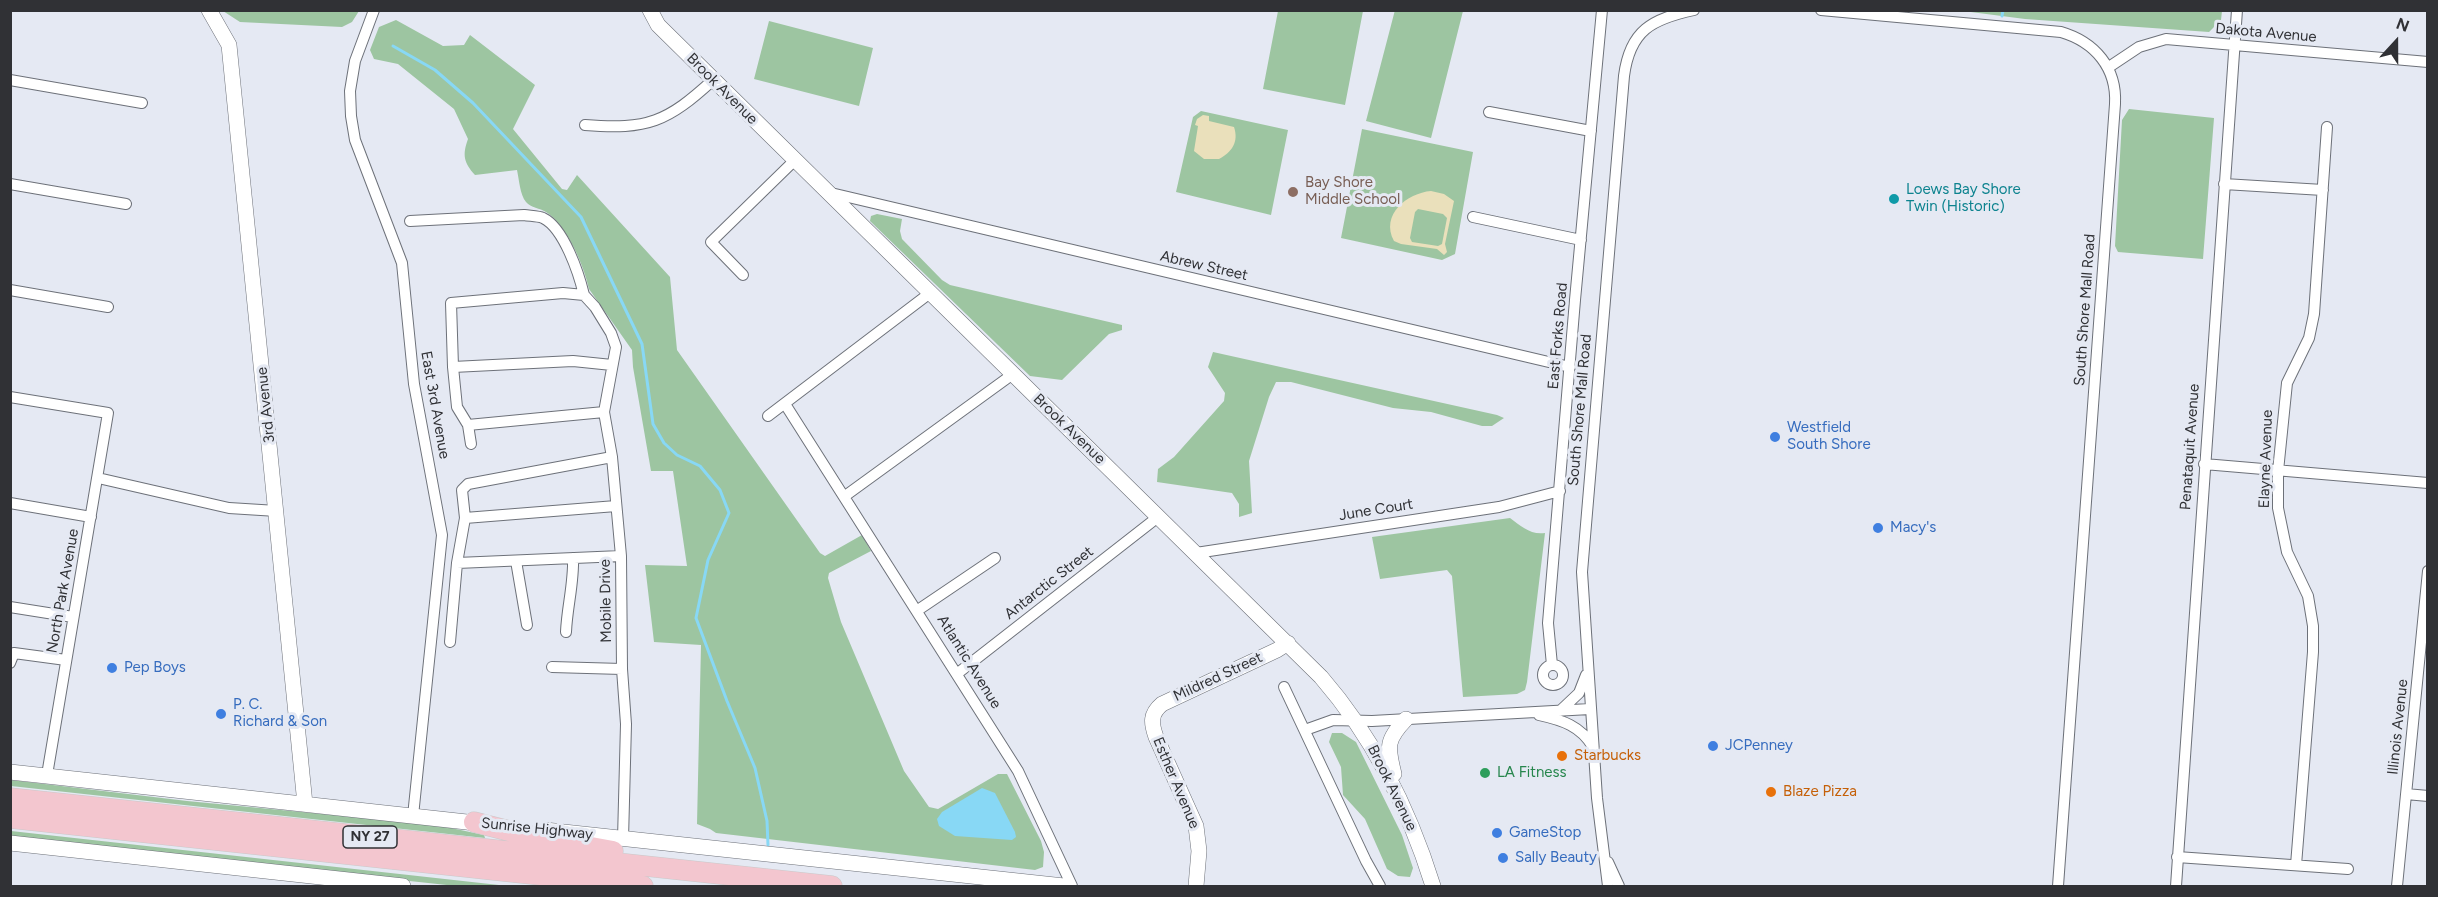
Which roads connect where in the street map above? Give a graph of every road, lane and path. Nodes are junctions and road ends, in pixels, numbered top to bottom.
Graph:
1 (209, 10) edge
2 (374, 10) edge
3 (650, 10) edge
4 (1602, 10) edge
5 (1694, 10) edge
6 (1821, 10) edge
7 (2237, 10) edge
8 (1658, 15) edge
9 (2234, 46) junction
10 (2427, 62) edge
11 (2109, 67) junction
12 (10, 80) edge
13 (714, 80) junction
14 (142, 103) dead end
15 (1489, 112) dead end
16 (585, 125) dead end
17 (2327, 127) dead end
18 (1591, 131) junction
19 (795, 160) junction
20 (10, 184) edge
21 (2224, 184) junction
22 (2323, 190) junction
23 (831, 193) junction
24 (126, 204) dead end
25 (1473, 217) dead end
26 (410, 221) dead end
27 (1581, 240) junction
28 (743, 275) dead end
29 (10, 290) edge
30 (930, 293) junction
31 (584, 295) junction
32 (108, 307) dead end
33 (612, 365) junction
34 (453, 367) junction
35 (1570, 367) junction
36 (1013, 374) junction
37 (10, 397) edge
38 (785, 404) junction
39 (604, 412) junction
40 (768, 416) dead end
41 (468, 425) junction
42 (471, 444) dead end
43 (612, 457) junction
44 (2204, 464) junction
45 (2278, 471) junction
46 (98, 478) junction
47 (2427, 483) edge
48 (1560, 491) junction
49 (845, 496) junction
50 (10, 503) edge
51 (616, 506) junction
52 (277, 511) junction
53 (91, 517) junction
54 (1158, 517) junction
55 (465, 518) junction
56 (1196, 553) junction
57 (621, 556) junction
58 (573, 558) junction
59 (995, 558) dead end
60 (516, 561) junction
61 (458, 563) junction
62 (2427, 571) edge
63 (2427, 586) edge
64 (10, 607) edge
65 (918, 610) junction
66 (73, 617) junction
67 (527, 625) dead end
68 (566, 632) dead end
69 (450, 642) dead end
70 (1288, 643) junction
71 (66, 660) junction
72 (10, 663) edge
73 (1552, 665) dead end
74 (552, 667) dead end
75 (622, 669) junction
76 (1588, 672) junction
77 (958, 673) junction
78 (1284, 687) dead end
79 (2422, 690) edge
80 (1590, 709) junction
81 (1560, 710) junction
82 (1524, 712) junction
83 (1152, 716) joint
84 (1406, 719) junction
85 (1355, 720) junction
86 (1305, 730) junction
87 (1593, 748) junction
88 (10, 764) edge
89 (10, 772) edge
90 (47, 775) junction
91 (2406, 794) junction
92 (2427, 796) edge
93 (10, 798) edge
94 (1400, 800) junction
95 (305, 804) junction
96 (413, 816) junction
97 (10, 818) edge
98 (474, 822) junction
99 (623, 839) junction
100 (10, 843) edge
101 (29, 846) junction
102 (10, 850) edge
103 (1604, 853) junction
104 (2062, 856) junction
105 (2177, 857) junction
106 (2296, 865) junction
107 (2348, 869) dead end
108 (730, 875) junction
109 (315, 882) edge
110 (403, 886) edge
111 (643, 886) edge
112 (832, 886) edge
113 (1064, 886) edge
114 (1072, 886) edge
115 (1196, 886) edge
116 (1380, 886) edge
117 (1433, 886) edge
118 (1608, 886) edge
119 (1619, 886) edge
120 (2058, 886) edge
121 (2064, 886) edge
122 (2176, 886) edge
123 (2397, 886) edge

1 - 52 street, 3rd Avenue
2 - 96 street, East 3rd Avenue
3 - 13 street, Brook Avenue
4 - 18 street, East Forks Road
5 - 8 street, South Shore Mall Road
6 - 11 street
7 - 9 street, Penataquit Avenue
8 - 76 street, South Shore Mall Road
9 - 10 street, Dakota Avenue
9 - 11 street, Dakota Avenue
9 - 21 street, Penataquit Avenue
11 - 104 street, South Shore Mall Road
12 - 14 street
13 - 16 street
13 - 19 street, Brook Avenue
15 - 18 street
17 - 22 street, Elayne Avenue
18 - 27 street, East Forks Road
19 - 23 street, Brook Avenue
19 - 28 street
20 - 24 street
21 - 22 street
21 - 44 street, Penataquit Avenue
22 - 45 street, Elayne Avenue
23 - 30 street, Brook Avenue
23 - 35 street, Abrew Street
25 - 27 street
26 - 31 street, Mobile Drive
27 - 35 street, East Forks Road
29 - 32 street
30 - 36 street, Brook Avenue
30 - 38 street
31 - 33 street, Mobile Drive
31 - 34 street
33 - 34 street
33 - 39 street, Mobile Drive
34 - 41 street
35 - 48 street, East Forks Road
36 - 49 street
36 - 54 street, Brook Avenue
37 - 46 street, North Park Avenue
38 - 40 street
38 - 49 street, Atlantic Avenue
39 - 41 street
39 - 43 street, Mobile Drive
41 - 42 street
43 - 51 street, Mobile Drive
43 - 55 street
44 - 45 street
44 - 105 street, Penataquit Avenue
45 - 47 street
45 - 106 street, Elayne Avenue
46 - 52 street
46 - 53 street, North Park Avenue
48 - 56 street, June Court
48 - 73 street, East Forks Road
49 - 65 street, Atlantic Avenue
50 - 53 street
51 - 55 street
51 - 57 street, Mobile Drive
52 - 95 street, 3rd Avenue
53 - 66 street, North Park Avenue
54 - 56 street, Brook Avenue
54 - 77 street, Antarctic Street
55 - 61 street
56 - 70 street, Brook Avenue
57 - 58 street
57 - 75 street, Mobile Drive
58 - 60 street
58 - 68 street
59 - 65 street
60 - 61 street
60 - 67 street
61 - 69 street
62 - 63 street, Illinois Avenue
63 - 79 street, Illinois Avenue
64 - 66 street
65 - 77 street, Atlantic Avenue
66 - 71 street, North Park Avenue
70 - 83 street, Mildred Street
70 - 85 street, Brook Avenue
71 - 72 street
71 - 90 street, North Park Avenue
74 - 75 street
75 - 99 street, Mobile Drive
76 - 80 street, South Shore Mall Road
76 - 81 street
77 - 114 street, Atlantic Avenue
78 - 86 street
79 - 91 street, Illinois Avenue
80 - 81 street
80 - 87 street, South Shore Mall Road
81 - 82 street
82 - 84 street
82 - 87 street
83 - 115 street, Esther Avenue
84 - 85 street
84 - 94 street
85 - 86 street
85 - 94 street, Brook Avenue
86 - 116 street
87 - 103 street, South Shore Mall Road
88 - 90 street
89 - 90 street, Sunrise Highway
90 - 95 street, Sunrise Highway
91 - 92 street
91 - 123 street, Illinois Avenue
93 - 108 highway, Sunrise Highway / NY 27
94 - 117 street, Brook Avenue
95 - 96 street, Sunrise Highway
96 - 98 street, Sunrise Highway
97 - 111 highway, NY 27
98 - 99 street, Sunrise Highway
98 - 108 highway
99 - 113 street, Sunrise Highway
100 - 101 street
101 - 102 street
101 - 109 street
103 - 118 street, South Shore Mall Road
103 - 119 street, South Shore Mall Road
104 - 120 street, South Shore Mall Road
104 - 121 street, South Shore Mall Road
105 - 106 street
105 - 122 street, Penataquit Avenue
106 - 107 street
108 - 112 highway, Sunrise Highway / NY 27
109 - 110 street

